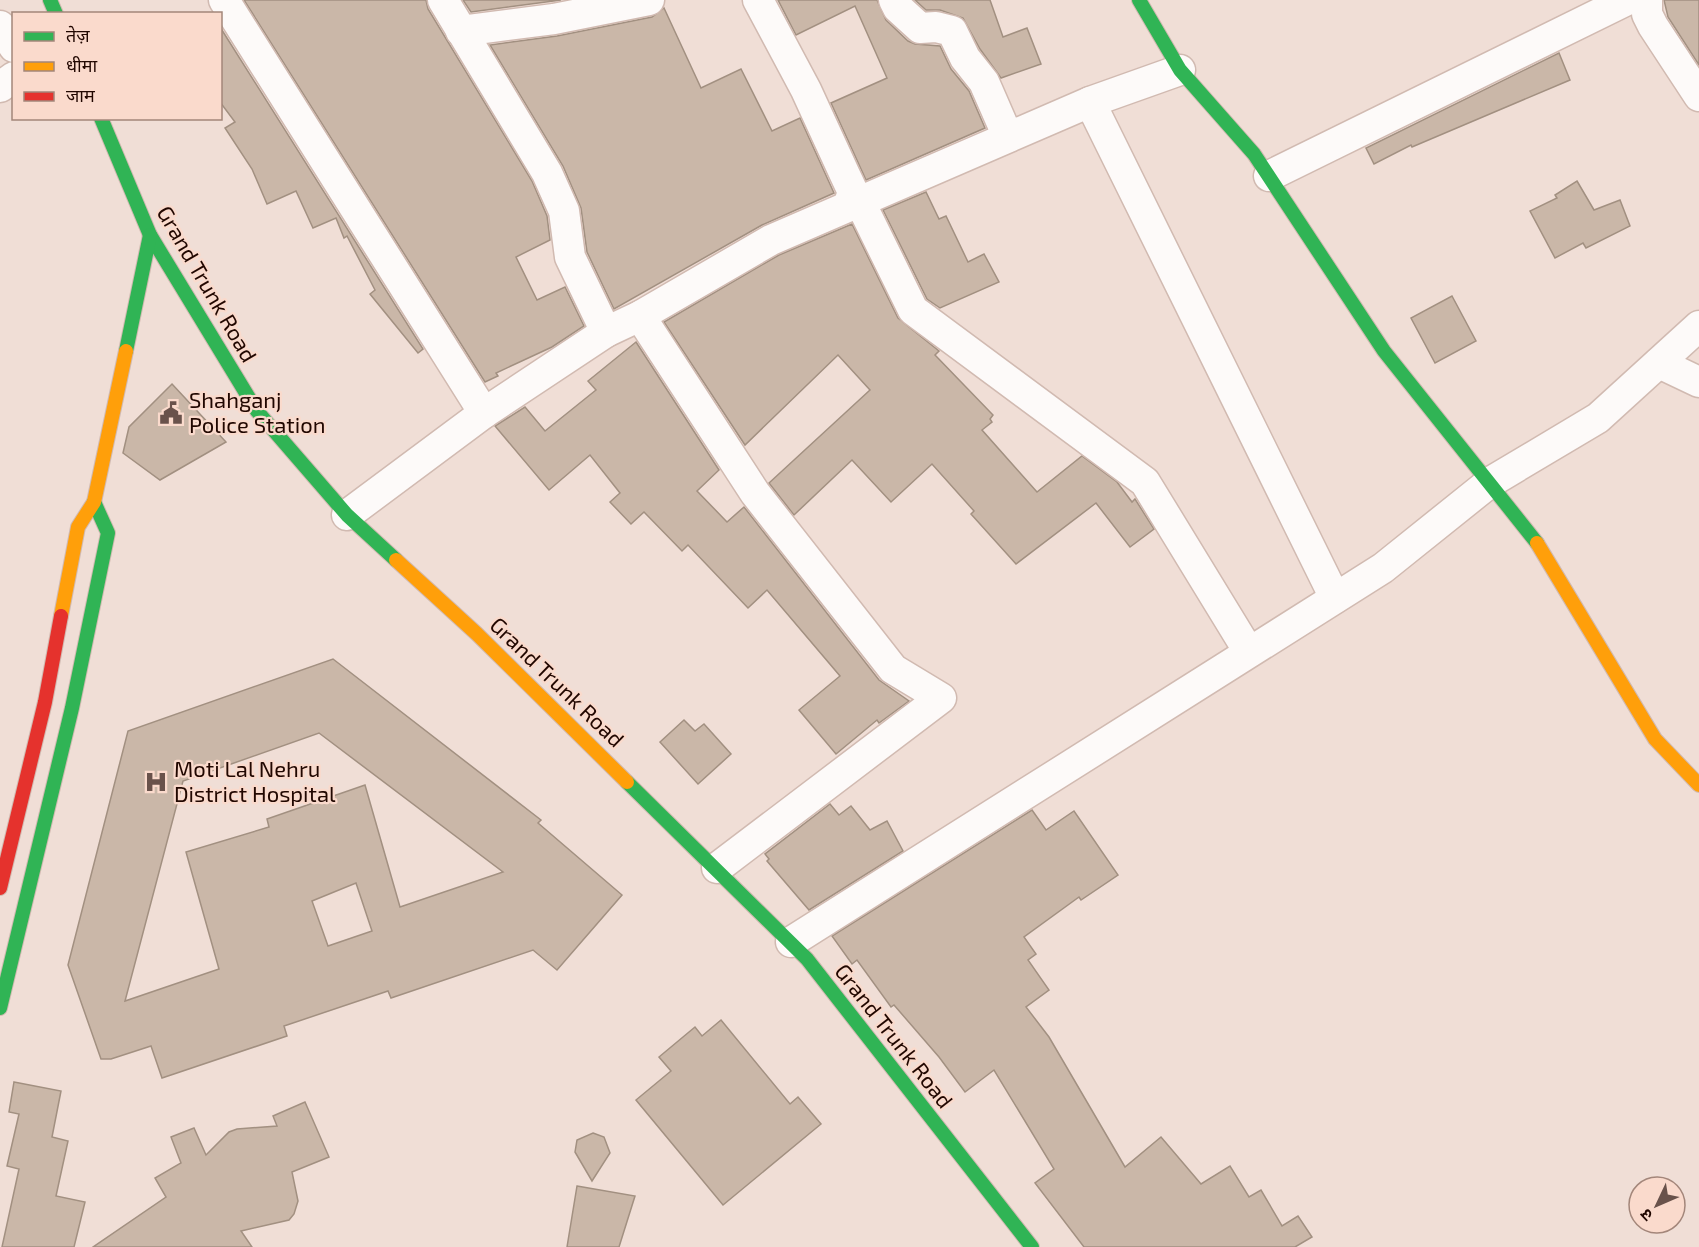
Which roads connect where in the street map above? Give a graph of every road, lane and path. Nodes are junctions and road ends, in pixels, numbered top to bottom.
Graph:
1 (224, 0) edge
2 (443, 0) edge
3 (649, 0) edge
4 (758, 0) edge
5 (894, 0) edge
6 (1139, 0) edge
7 (1627, 0) edge
8 (1647, 0) edge
9 (0, 26) edge
10 (461, 31) junction
11 (12, 44) edge
12 (1180, 70) junction
13 (1699, 96) edge
14 (1090, 102) junction
15 (101, 120) edge
16 (1008, 136) junction
17 (1269, 176) junction
18 (854, 204) junction
19 (150, 235) junction
20 (640, 316) junction
21 (1699, 326) edge
22 (606, 332) junction
23 (1659, 363) junction
24 (1699, 382) edge
25 (484, 413) junction
26 (1489, 483) junction
27 (94, 502) junction
28 (347, 515) junction
29 (1335, 598) junction
30 (1249, 652) junction
31 (45, 702) junction
32 (72, 708) junction
33 (1699, 785) edge
34 (717, 868) junction
35 (0, 888) edge
36 (791, 942) junction
37 (0, 1008) edge
38 (1032, 1247) edge

1 - 25 street
2 - 10 street
3 - 10 street
4 - 18 street
5 - 16 street
6 - 12 street
7 - 17 street
8 - 13 street
9 - 11 street
10 - 22 street
12 - 14 street
12 - 17 street
14 - 16 street
14 - 29 street
15 - 19 street, Grand Trunk Road
16 - 18 street
17 - 26 street
18 - 20 street
18 - 30 street
19 - 27 street
19 - 28 street, Grand Trunk Road
20 - 22 street
20 - 34 street
21 - 23 street
22 - 25 street
23 - 24 street
23 - 26 street
25 - 28 street
26 - 29 street
26 - 33 street
27 - 31 street
27 - 32 street
28 - 34 street, Grand Trunk Road
29 - 30 street
30 - 36 street
31 - 32 street
31 - 35 street
32 - 37 street
34 - 36 street, Grand Trunk Road
36 - 38 street, Grand Trunk Road

